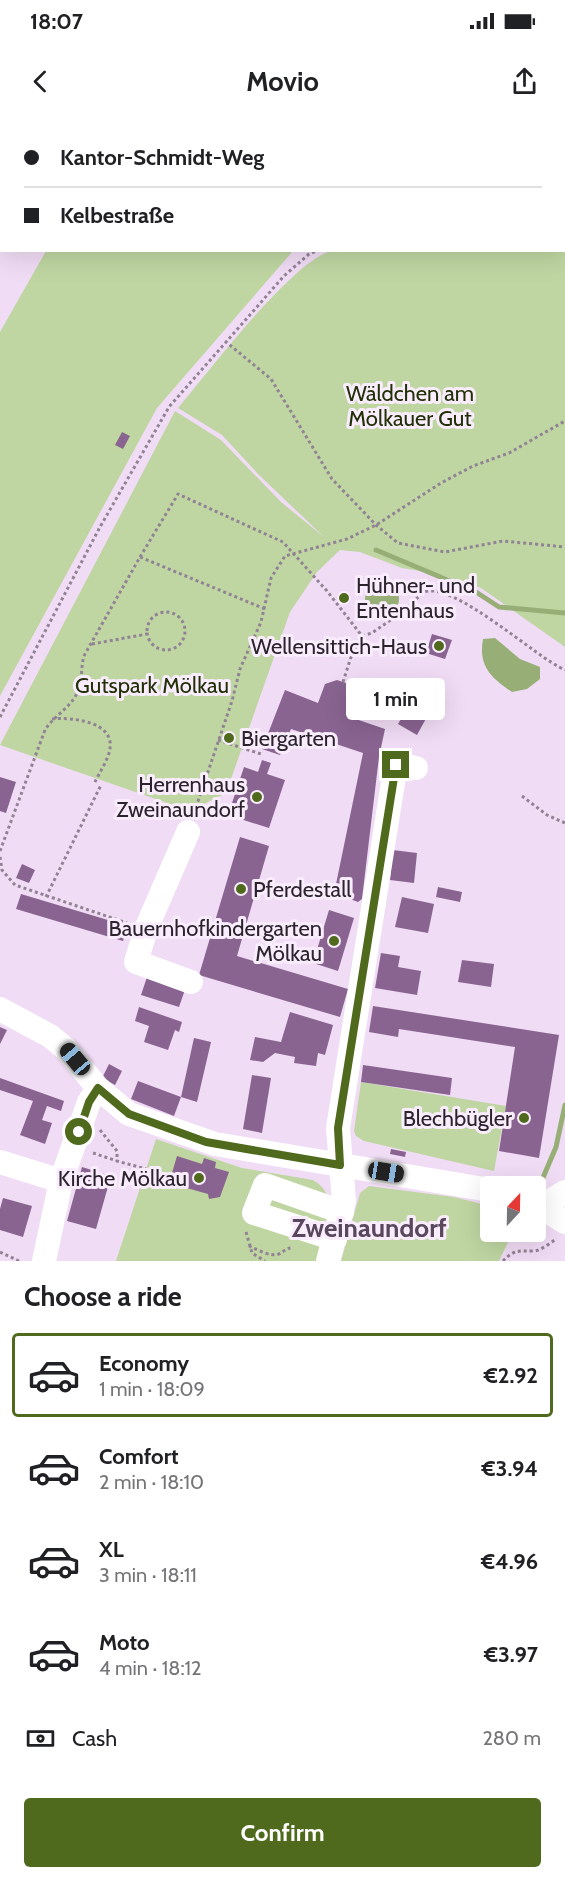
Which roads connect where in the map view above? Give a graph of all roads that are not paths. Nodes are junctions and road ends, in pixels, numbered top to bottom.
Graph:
1 (416, 768) dead end
2 (189, 832) road end
3 (191, 982) dead end
4 (0, 1009) edge
5 (98, 1088) junction
6 (0, 1161) edge
7 (340, 1165) junction
8 (61, 1181) junction
9 (480, 1188) edge
10 (565, 1192) edge
11 (546, 1202) edge
12 (546, 1211) edge
13 (342, 1212) junction
14 (564, 1228) edge
15 (332, 1250) edge
16 (44, 1261) edge

1 - 7 street
2 - 3 street
4 - 5 street
5 - 7 street
5 - 8 street
6 - 8 street
7 - 9 street
7 - 13 street
8 - 16 street
10 - 11 street
12 - 14 street
13 - 15 street
13 - 15 street

